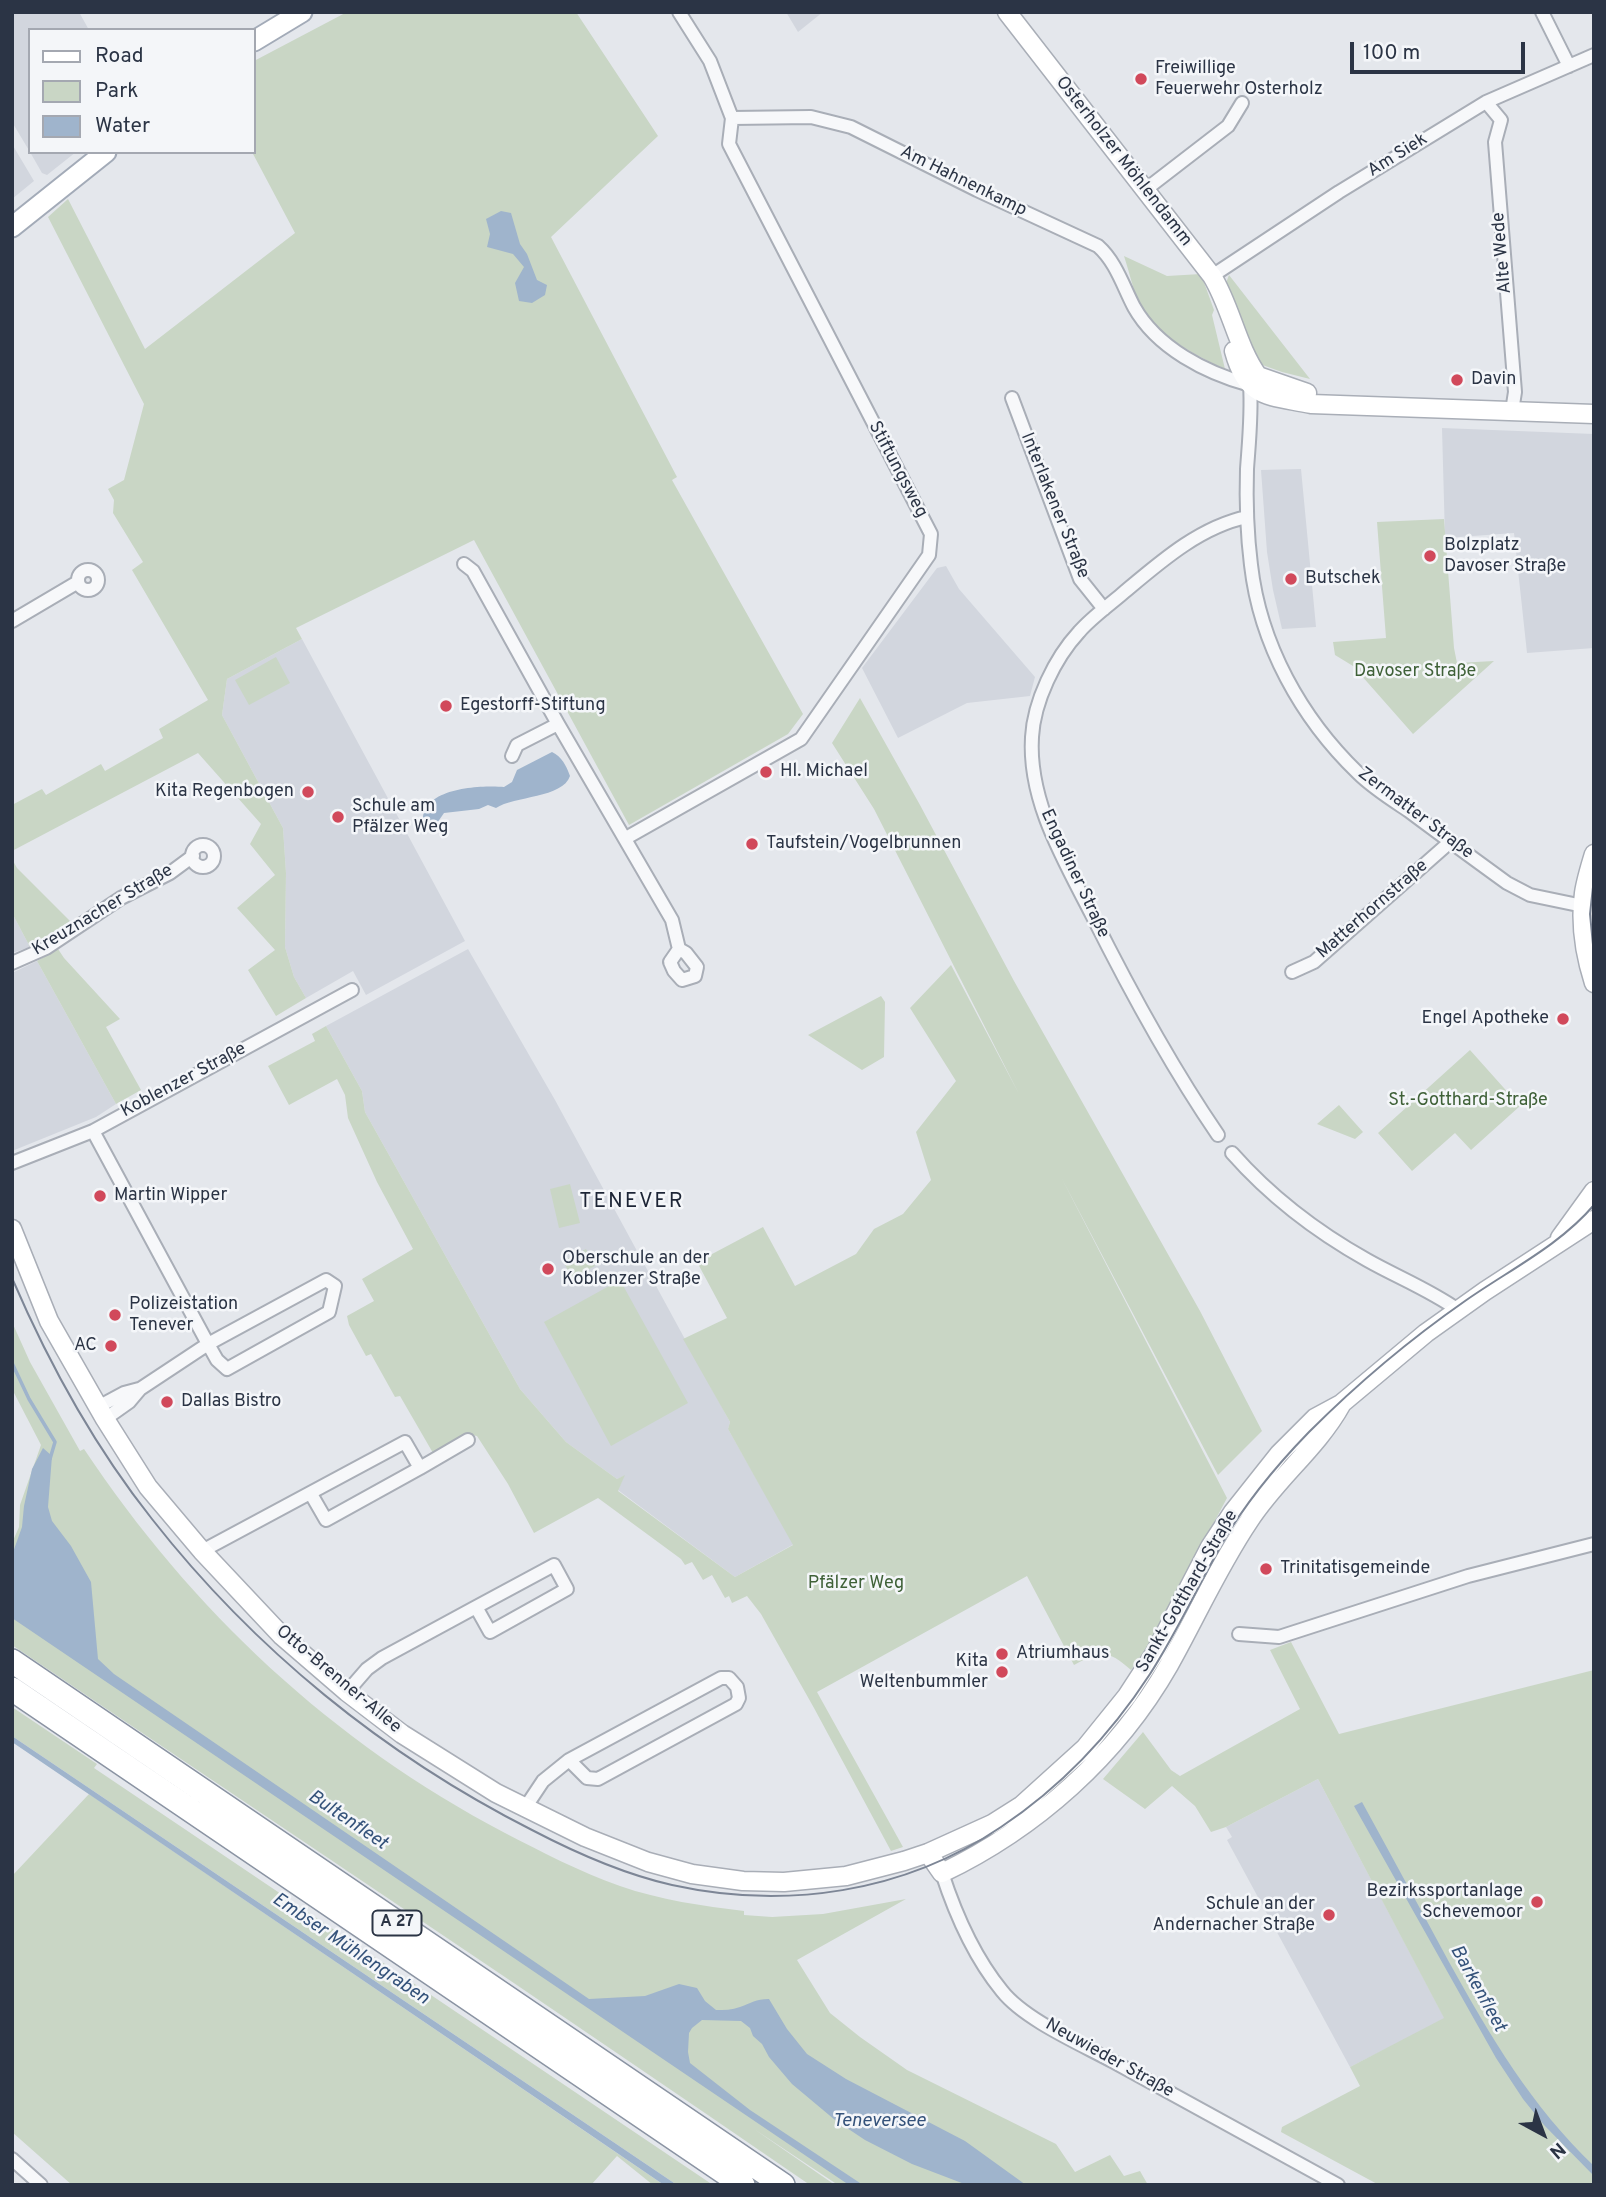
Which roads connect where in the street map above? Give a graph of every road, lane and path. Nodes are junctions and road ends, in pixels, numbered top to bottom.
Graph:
1 (302, 12) edge
2 (679, 12) edge
3 (1007, 12) edge
4 (1542, 12) edge
5 (256, 40) edge
6 (1594, 55) edge
7 (1569, 66) junction
8 (1486, 102) junction
9 (1242, 103) dead end
10 (732, 118) junction
11 (103, 154) edge
12 (1145, 190) junction
13 (12, 227) edge
14 (1212, 276) junction
15 (1254, 380) junction
16 (1012, 398) dead end
17 (1512, 411) junction
18 (1594, 414) edge
19 (1247, 517) junction
20 (464, 564) dead end
21 (78, 582) dead end
22 (1104, 609) junction
23 (12, 621) edge
24 (558, 724) junction
25 (512, 756) dead end
26 (626, 838) junction
27 (1450, 842) junction
28 (1594, 854) edge
29 (192, 856) dead end
30 (1583, 906) junction
31 (679, 949) dead end
32 (12, 963) edge
33 (1292, 972) dead end
34 (1594, 983) edge
35 (352, 990) dead end
36 (93, 1131) junction
37 (1219, 1135) dead end
38 (1232, 1153) dead end
39 (12, 1163) edge
40 (1594, 1191) edge
41 (1594, 1220) edge
42 (12, 1229) edge
43 (1556, 1243) junction
44 (1458, 1310) junction
45 (208, 1345) junction
46 (1341, 1404) junction
47 (101, 1413) junction
48 (468, 1440) dead end
49 (420, 1468) junction
50 (311, 1494) junction
51 (1594, 1544) edge
52 (202, 1551) junction
53 (476, 1608) junction
54 (1239, 1634) dead end
55 (12, 1661) edge
56 (12, 1689) edge
57 (347, 1692) junction
58 (1127, 1696) joint
59 (569, 1760) junction
60 (525, 1808) junction
61 (928, 1853) junction
62 (942, 1873) junction
63 (12, 2159) edge
64 (41, 2185) edge
65 (743, 2185) edge
66 (783, 2185) edge
67 (1338, 2185) edge

1 - 5 main road
2 - 10 street
3 - 12 street, Osterholzer Möhlendamm
4 - 7 street
6 - 7 street, Am Siek
7 - 8 street, Am Siek
8 - 14 street, Am Siek
8 - 17 street, Alte Wede
9 - 12 street
10 - 15 street, Am Hahnenkamp
10 - 26 street, Stiftungsweg
11 - 13 main road
12 - 14 street, Osterholzer Möhlendamm
14 - 15 street, Osterholzer Möhlendamm
15 - 17 street
15 - 19 street, Zermatter Straße
16 - 22 street, Interlakener Straße
17 - 18 street
19 - 22 street, Engadiner Straße
19 - 27 street, Zermatter Straße
20 - 24 street
21 - 23 street
22 - 37 street, Engadiner Straße
24 - 25 street
24 - 26 street
26 - 31 street
27 - 30 street, Zermatter Straße
27 - 33 street, Matterhornstraße
28 - 30 street
29 - 32 street, Kreuznacher Straße
30 - 34 street
35 - 36 street, Koblenzer Straße
36 - 39 street, Koblenzer Straße
36 - 45 street
38 - 44 street
40 - 43 street, Sankt-Gotthard-Straße
41 - 43 street, Sankt-Gotthard-Straße
42 - 47 street, Otto-Brenner-Allee
43 - 44 street, Sankt-Gotthard-Straße
44 - 46 street, Sankt-Gotthard-Straße
45 - 45 street
45 - 47 street
46 - 58 street, Sankt-Gotthard-Straße
46 - 62 street, Sankt-Gotthard-Straße
47 - 52 street, Otto-Brenner-Allee
48 - 49 street
49 - 50 street
49 - 50 street
50 - 52 street
51 - 54 street
52 - 57 street, Otto-Brenner-Allee
53 - 53 street
53 - 57 street
55 - 66 highway, A 27
56 - 65 highway, A 27
57 - 60 street, Otto-Brenner-Allee
58 - 61 street, Otto-Brenner-Allee
59 - 59 street
59 - 60 street
60 - 61 street, Otto-Brenner-Allee
61 - 62 street
62 - 67 street, Neuwieder Straße
63 - 64 street

